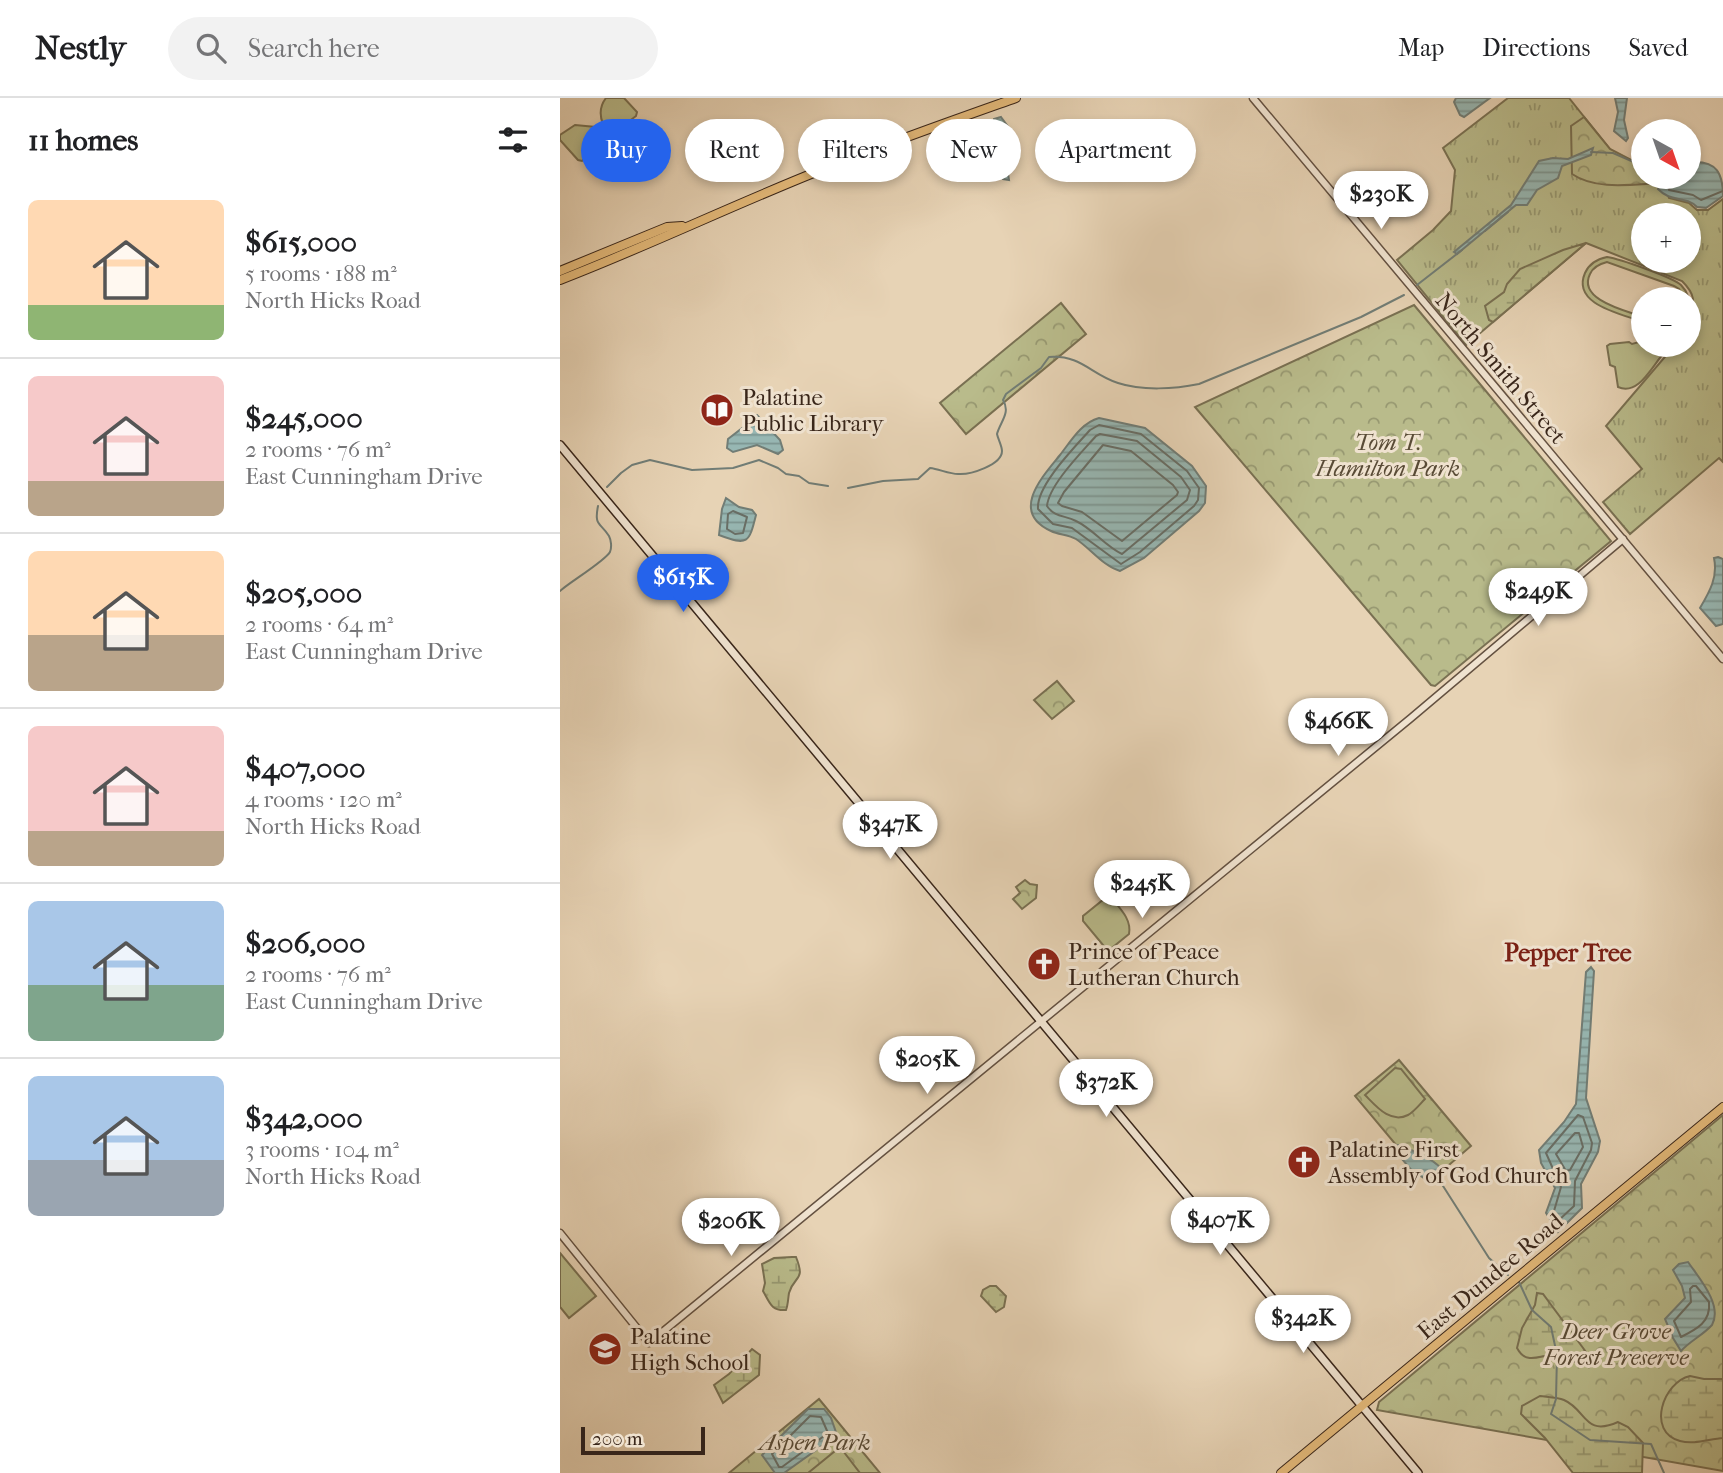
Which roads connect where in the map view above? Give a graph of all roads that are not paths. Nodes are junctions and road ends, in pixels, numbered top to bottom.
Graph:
1 (1016, 98) edge
2 (1253, 98) edge
3 (685, 226) junction
4 (560, 271) edge
5 (560, 281) edge
6 (560, 446) edge
7 (1623, 539) junction
8 (1723, 659) edge
9 (1042, 1020) junction
10 (1723, 1107) edge
11 (560, 1233) edge
12 (1363, 1406) junction
13 (1281, 1473) edge
14 (1418, 1473) edge

1 - 3 main road
2 - 7 street, North Smith Street
3 - 4 main road
3 - 5 main road
6 - 9 main road
7 - 8 street, North Smith Street
7 - 9 street
9 - 11 street
9 - 12 main road
10 - 12 main road, East Dundee Road
12 - 13 main road, East Dundee Road
12 - 14 main road

